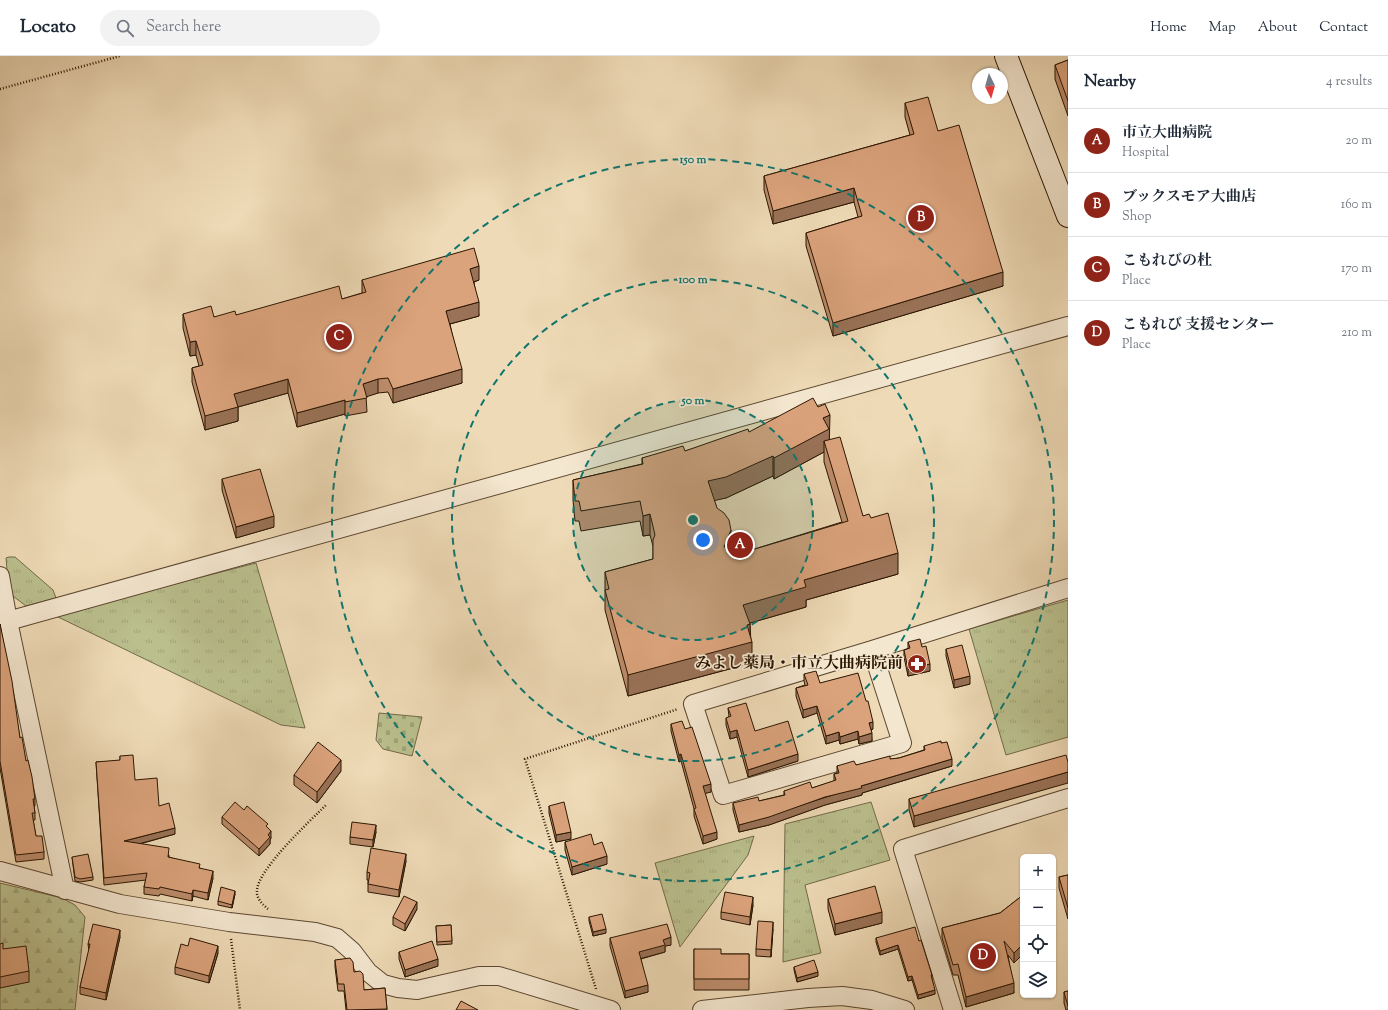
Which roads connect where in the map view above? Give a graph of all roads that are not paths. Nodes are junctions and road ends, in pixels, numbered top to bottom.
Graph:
1 (1006, 56) edge
2 (1068, 216) edge
3 (1068, 326) edge
4 (0, 576) edge
5 (1068, 588) edge
6 (8, 621) junction
7 (872, 650) junction
8 (1068, 798) edge
9 (0, 871) edge
10 (65, 890) junction
11 (775, 1006) edge
12 (607, 1009) edge
13 (702, 1010) edge
14 (905, 1010) edge
15 (953, 1010) edge

1 - 2 street
3 - 6 street
4 - 6 street
5 - 7 street
6 - 10 street
7 - 7 street
8 - 15 street
9 - 10 street
10 - 12 street
11 - 13 street
11 - 14 street

